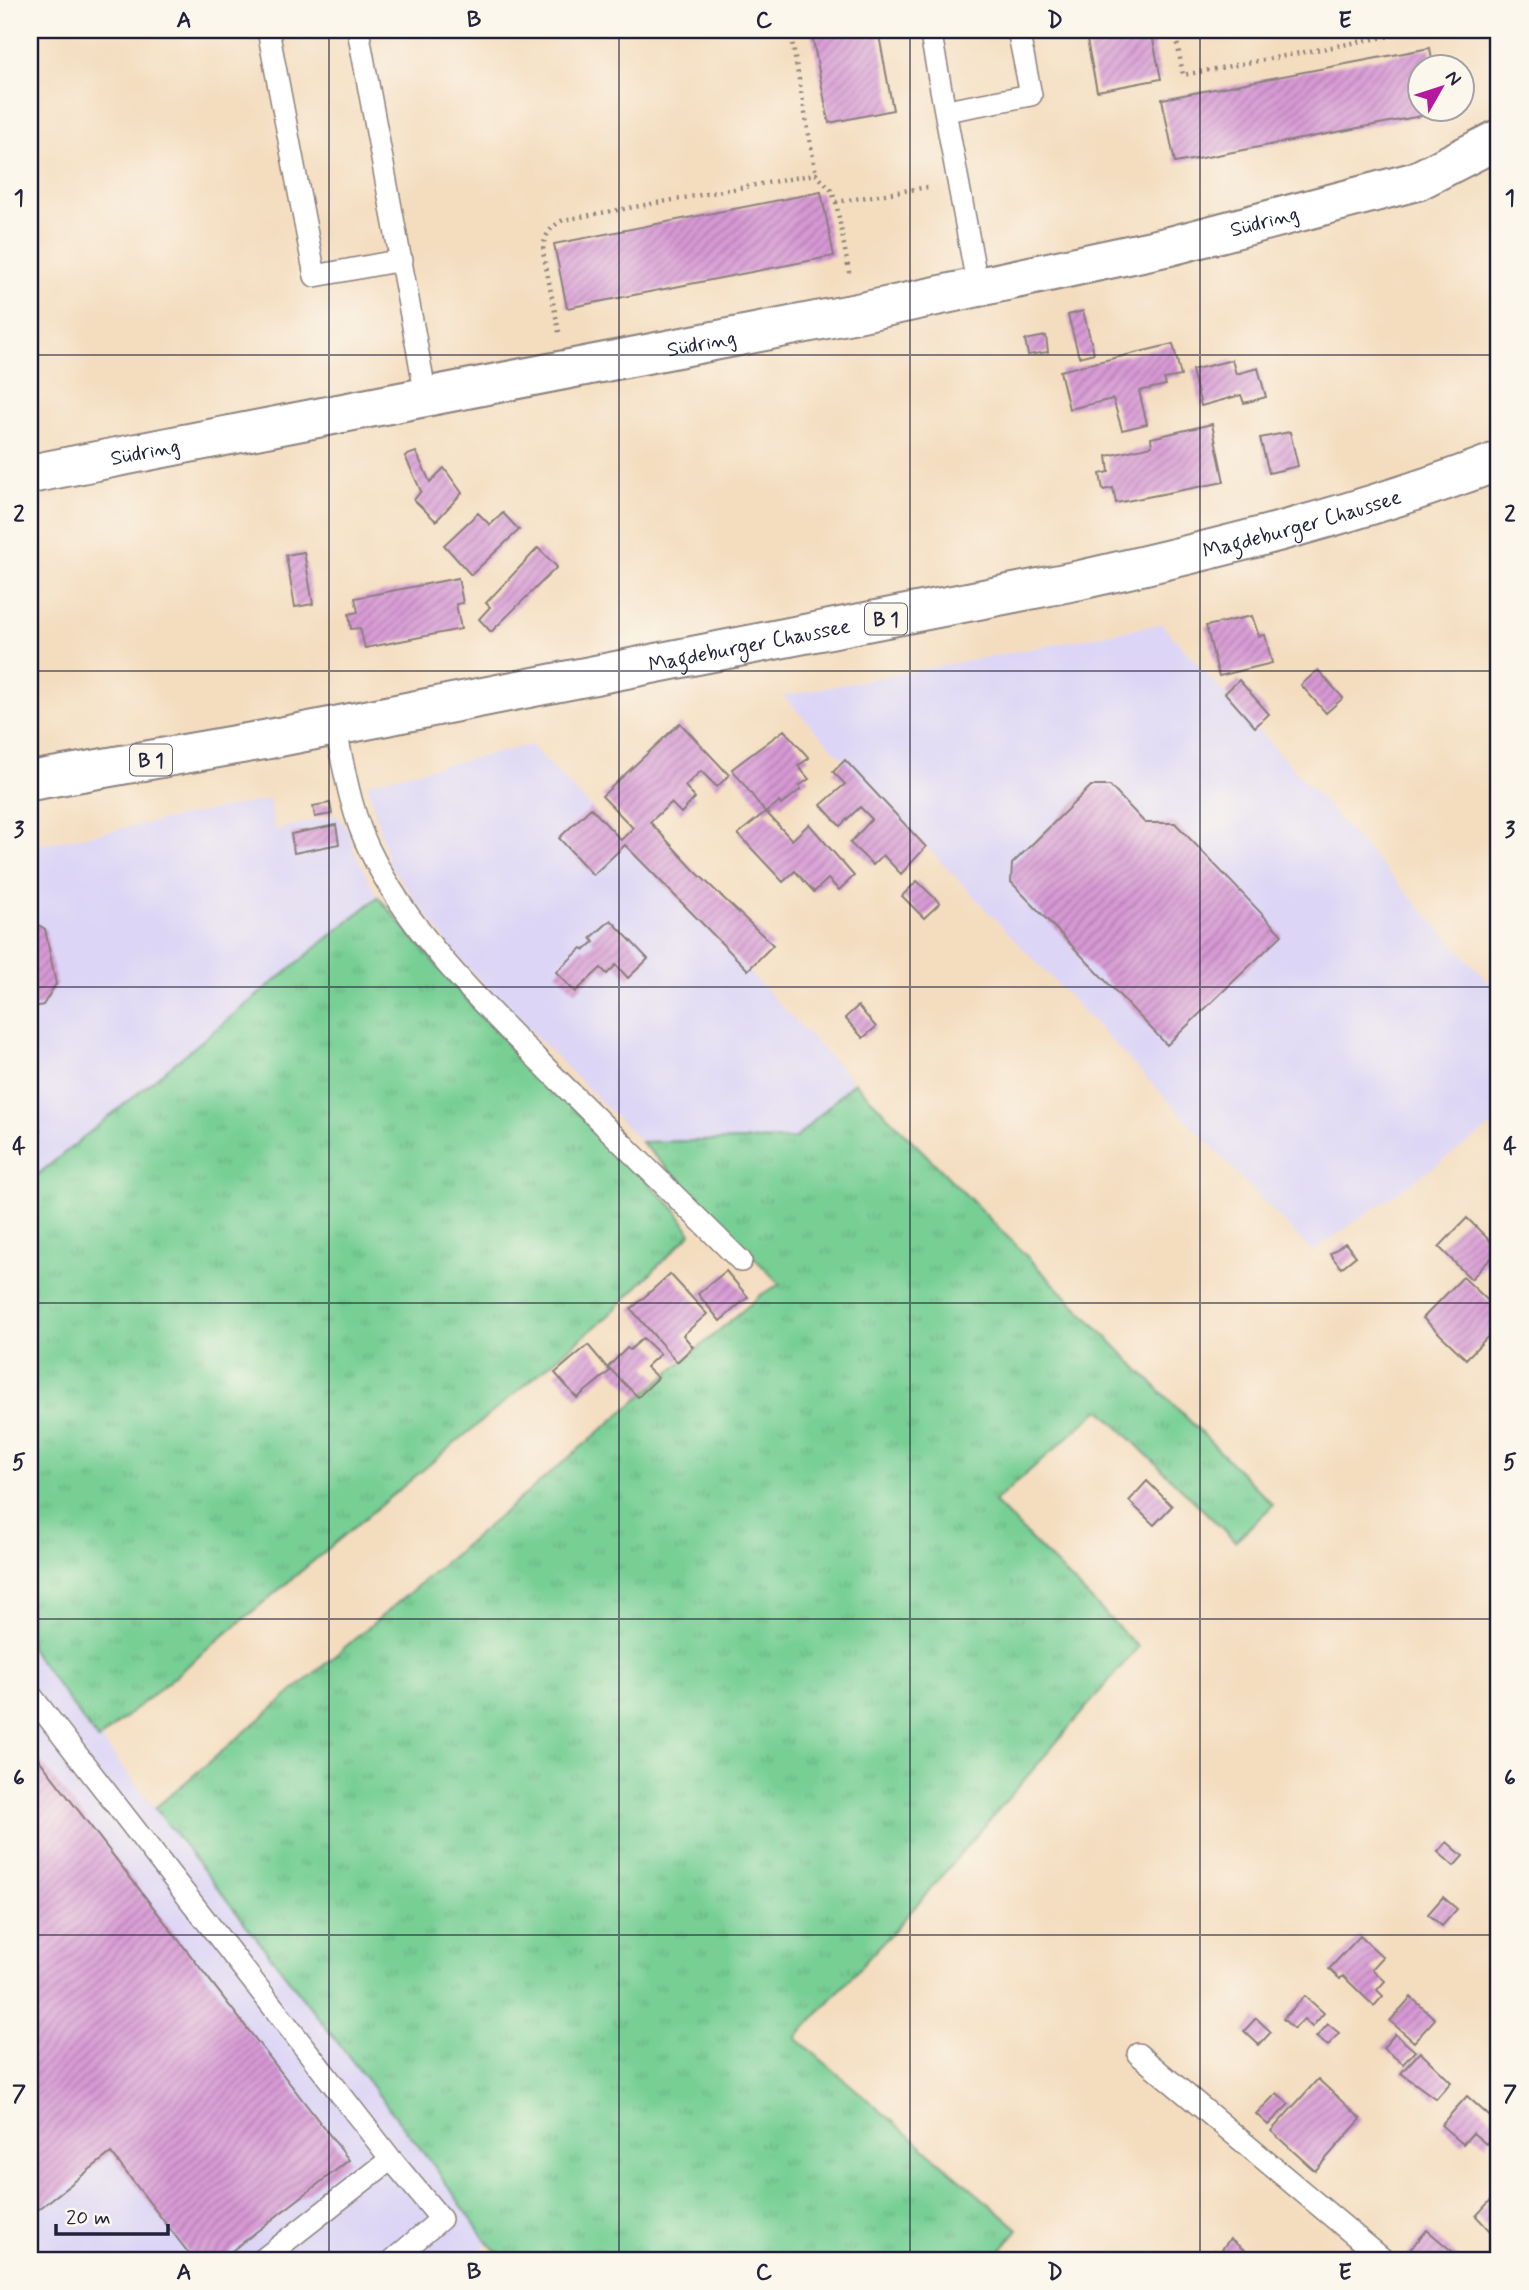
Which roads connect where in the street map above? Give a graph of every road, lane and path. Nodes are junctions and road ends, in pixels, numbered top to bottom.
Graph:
1 (268, 30) edge
2 (358, 30) edge
3 (790, 30) edge
4 (930, 30) edge
5 (1018, 30) edge
6 (1175, 30) edge
7 (1406, 30) edge
8 (946, 111) junction
9 (1499, 139) edge
10 (816, 174) junction
11 (956, 182) junction
12 (836, 202) junction
13 (402, 260) junction
14 (978, 289) junction
15 (857, 313) junction
16 (567, 371) junction
17 (426, 396) junction
18 (1499, 461) edge
19 (30, 474) edge
20 (335, 726) junction
21 (30, 781) edge
22 (741, 1261) dead end
23 (30, 1693) edge
24 (1138, 2054) dead end
25 (391, 2159) junction
26 (262, 2260) edge
27 (393, 2260) edge
28 (1384, 2260) edge

1 - 13 lane
2 - 13 lane
3 - 10 path
4 - 8 lane
5 - 8 lane
6 - 7 path
8 - 11 lane
9 - 14 street, Südring
10 - 12 path
10 - 16 path
11 - 12 path
11 - 14 lane
12 - 15 path
13 - 17 lane
14 - 15 street, Südring
15 - 16 street, Südring
16 - 17 street, Südring
17 - 19 street, Südring
18 - 20 street, Magdeburger Chaussee / B 1
20 - 21 street, Magdeburger Chaussee / B 1
20 - 22 lane
23 - 25 lane
24 - 28 lane
25 - 26 lane
25 - 27 lane

